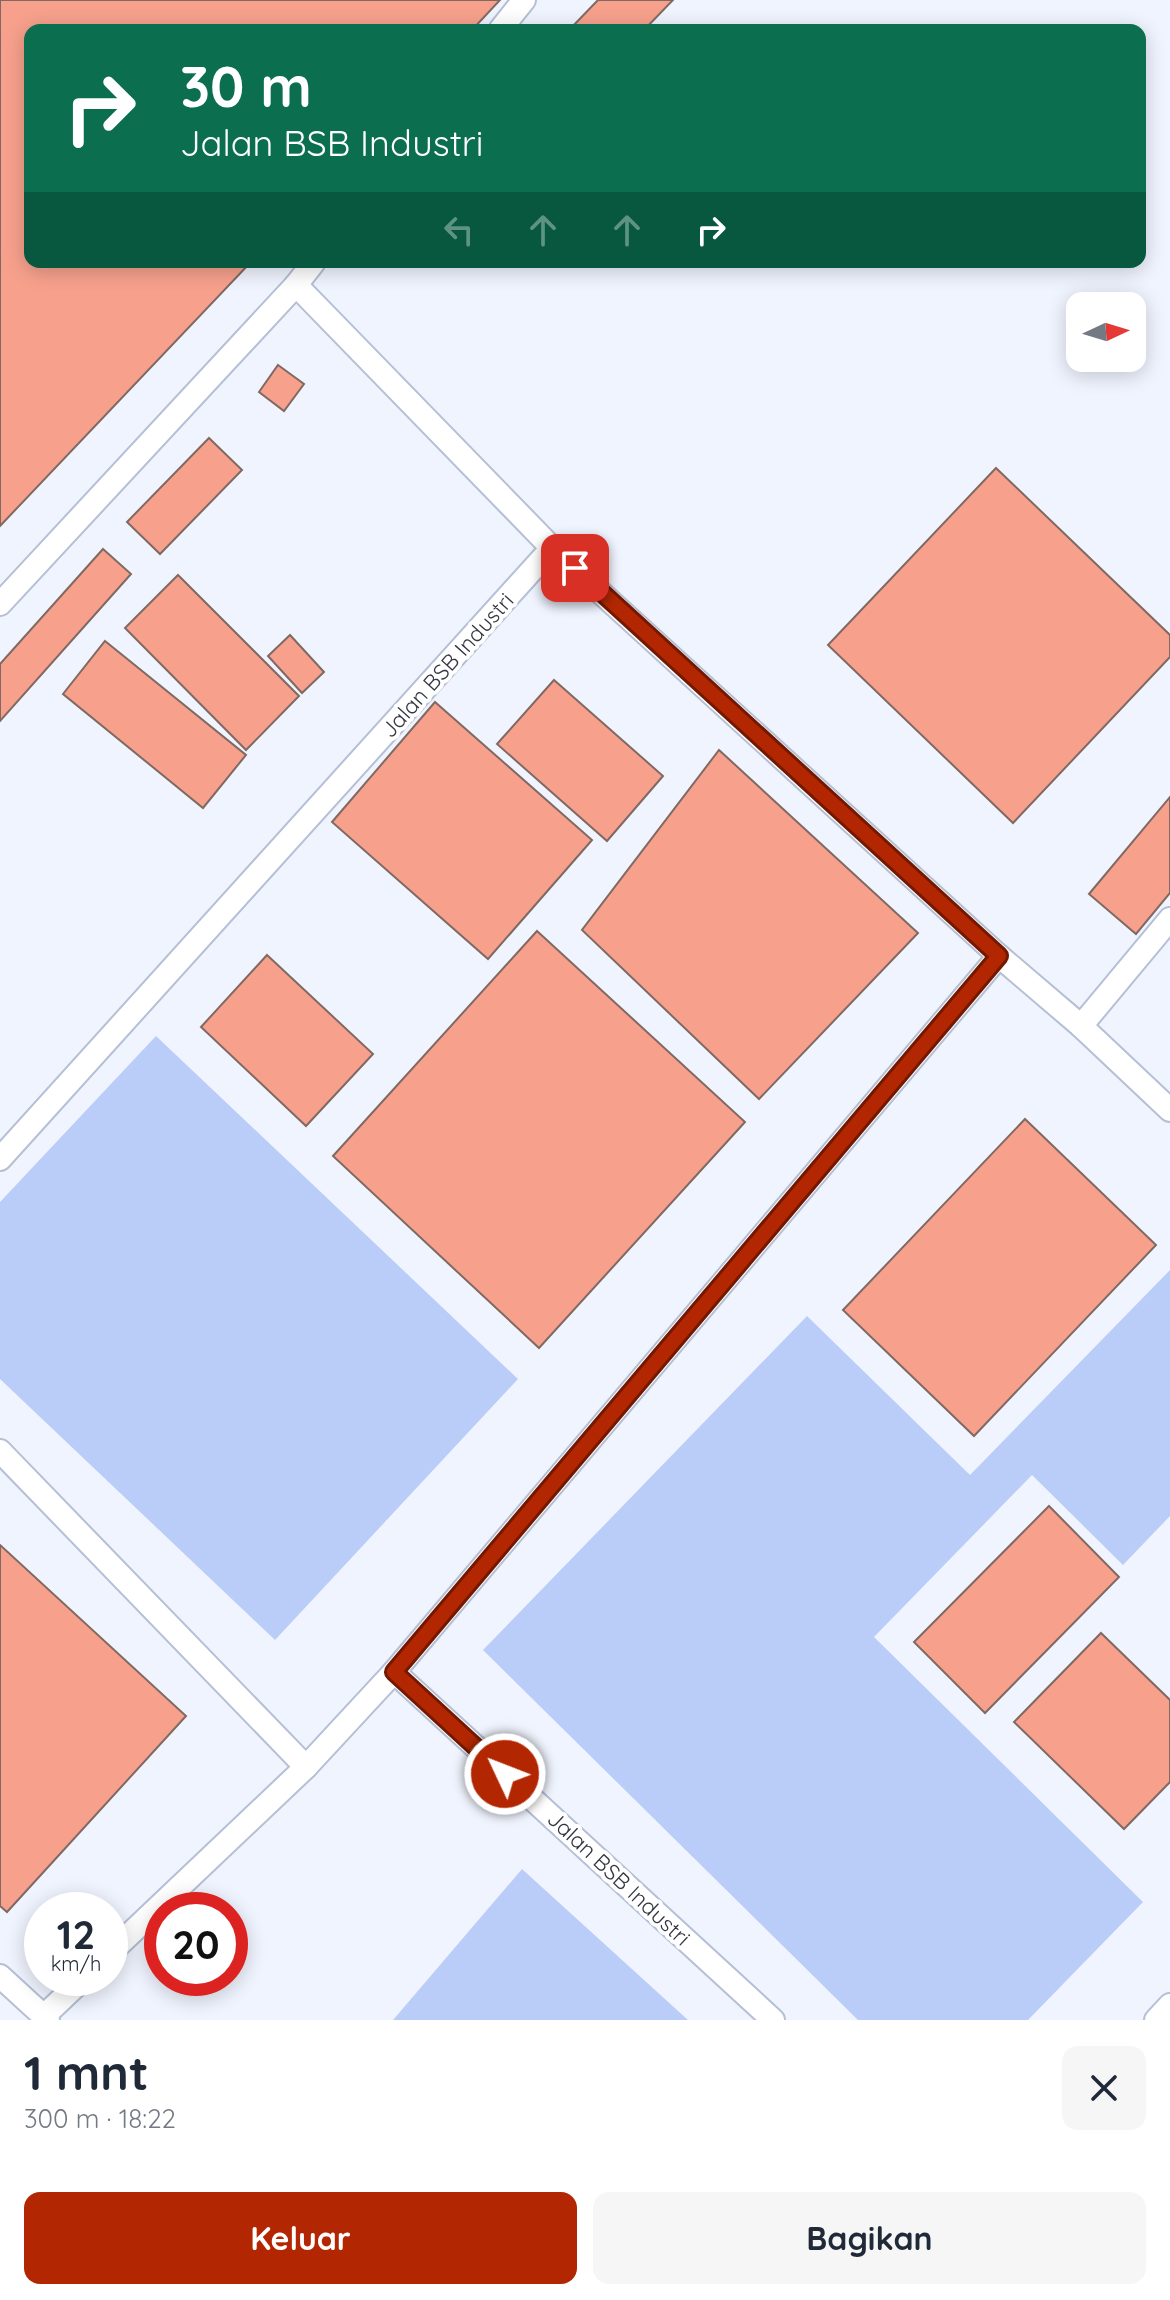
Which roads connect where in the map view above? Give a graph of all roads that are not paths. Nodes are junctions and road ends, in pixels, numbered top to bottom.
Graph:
1 (524, 0) edge
2 (505, 24) edge
3 (309, 268) edge
4 (296, 285) junction
5 (552, 548) junction
6 (0, 604) edge
7 (1170, 919) edge
8 (999, 956) junction
9 (1081, 1026) junction
10 (1170, 1110) edge
11 (0, 1159) edge
12 (0, 1451) edge
13 (394, 1672) junction
14 (306, 1767) junction
15 (128, 1936) edge
16 (0, 1976) edge
17 (67, 1996) edge
18 (1170, 2005) edge
19 (46, 2018) edge
20 (773, 2020) edge
21 (1156, 2020) edge

1 - 2 lane
3 - 4 lane
4 - 5 lane
4 - 6 lane
5 - 8 lane
5 - 11 lane, Jalan BSB Industri
7 - 9 lane
8 - 9 lane
8 - 13 lane
9 - 10 lane
12 - 14 lane
13 - 14 lane
13 - 20 lane, Jalan BSB Industri
14 - 15 lane
16 - 19 lane
17 - 19 lane
18 - 21 lane

